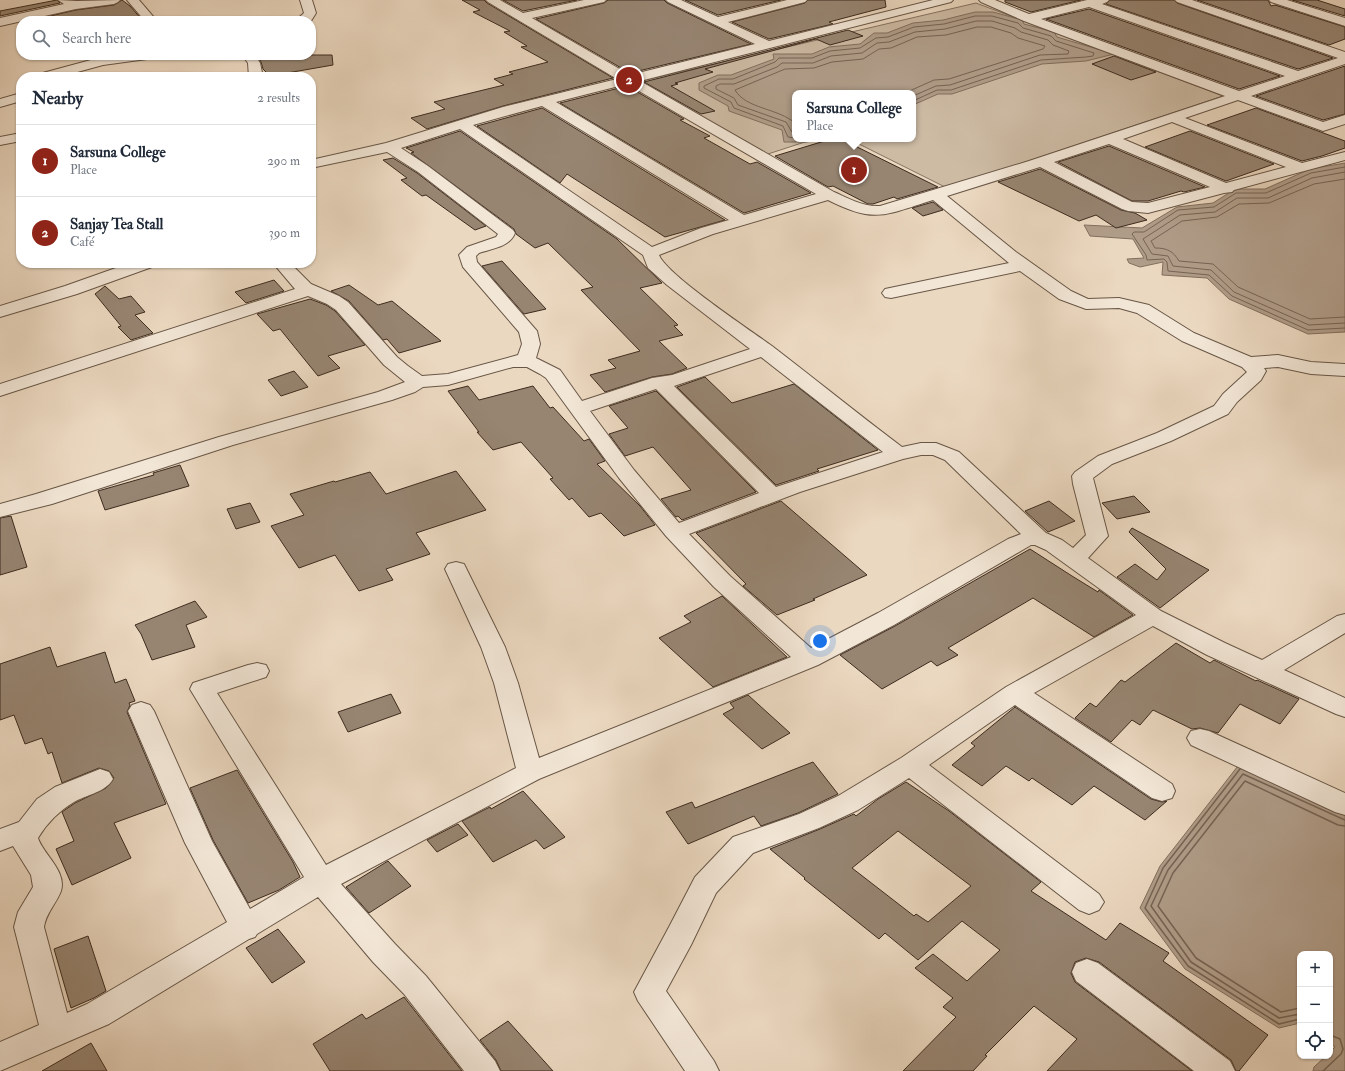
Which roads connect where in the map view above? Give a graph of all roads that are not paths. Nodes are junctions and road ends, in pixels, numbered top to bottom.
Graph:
1 (64, 0) edge
2 (114, 0) edge
3 (133, 0) edge
4 (306, 0) edge
5 (492, 0) edge
6 (537, 0) edge
7 (600, 0) edge
8 (672, 0) edge
9 (746, 0) edge
10 (801, 0) edge
11 (947, 0) edge
12 (985, 0) edge
13 (1103, 0) edge
14 (1182, 0) edge
15 (1275, 0) edge
16 (583, 2) edge
17 (1089, 3) junction
18 (76, 6) junction
19 (766, 9) junction
20 (555, 10) junction
21 (28, 16) edge
22 (147, 16) edge
23 (308, 16) edge
24 (522, 17) junction
25 (1028, 18) junction
26 (16, 19) edge
27 (716, 21) junction
28 (0, 22) edge
29 (1345, 22) edge
30 (767, 45) junction
31 (1345, 56) edge
32 (110, 60) edge
33 (252, 60) edge
34 (1345, 60) edge
35 (62, 72) edge
36 (255, 72) edge
37 (1298, 76) junction
38 (628, 80) junction
39 (1238, 95) junction
40 (16, 98) edge
41 (544, 101) junction
42 (0, 103) edge
43 (1173, 118) junction
44 (1345, 119) edge
45 (462, 124) junction
46 (1322, 127) junction
47 (1345, 135) edge
48 (16, 138) edge
49 (1111, 139) junction
50 (0, 140) edge
51 (389, 147) junction
52 (1345, 156) edge
53 (1042, 162) junction
54 (316, 163) edge
55 (1302, 168) junction
56 (1227, 188) junction
57 (829, 195) junction
58 (936, 195) junction
59 (742, 221) junction
60 (650, 253) junction
61 (1022, 265) junction
62 (132, 268) edge
63 (285, 268) edge
64 (308, 290) junction
65 (891, 293) dead end
66 (0, 312) edge
67 (765, 350) junction
68 (526, 361) junction
69 (1249, 362) junction
70 (1345, 370) edge
71 (420, 381) junction
72 (659, 382) junction
73 (0, 390) edge
74 (578, 409) junction
75 (898, 454) junction
76 (772, 496) junction
77 (0, 511) edge
78 (675, 532) junction
79 (1038, 538) junction
80 (1073, 560) junction
81 (456, 569) dead end
82 (1153, 616) junction
83 (1345, 622) edge
84 (809, 659) junction
85 (257, 671) dead end
86 (1263, 671) junction
87 (1015, 693) junction
88 (1345, 708) edge
89 (141, 710) dead end
90 (1200, 738) dead end
91 (910, 765) junction
92 (530, 772) junction
93 (100, 779) dead end
94 (1162, 791) dead end
95 (1345, 805) edge
96 (28, 830) junction
97 (0, 840) edge
98 (322, 881) junction
99 (1089, 902) dead end
100 (245, 928) junction
101 (1087, 972) dead end
102 (57, 1032) junction
103 (0, 1057) edge
104 (484, 1071) edge
105 (703, 1071) edge
106 (1219, 1071) edge

1 - 18 street
2 - 18 street
3 - 22 street
4 - 23 street
5 - 24 street
6 - 20 street
7 - 16 street
8 - 27 street
9 - 19 street
10 - 19 street
11 - 30 street
12 - 25 street
13 - 17 street
14 - 31 street
15 - 29 street
16 - 20 street
17 - 25 street
17 - 37 street
18 - 21 street
19 - 27 street
20 - 24 street
24 - 38 street
25 - 39 street
26 - 28 street
27 - 30 street
30 - 38 street
32 - 35 street
33 - 36 street
34 - 37 street
37 - 39 street
38 - 41 street
38 - 57 street
39 - 43 street
39 - 46 street
40 - 42 street
41 - 45 street
41 - 59 street
43 - 49 street
43 - 55 street
44 - 46 street
45 - 51 street
45 - 60 street
46 - 47 street
48 - 50 street
49 - 53 street
49 - 56 street
51 - 54 street
51 - 68 street
52 - 55 street
53 - 56 street
53 - 58 street
55 - 56 street
57 - 58 street
57 - 59 street
58 - 61 street
59 - 60 street
60 - 67 street
61 - 65 street
61 - 69 street
62 - 66 street
63 - 64 street
64 - 71 street
64 - 73 street
67 - 72 street
67 - 75 street
68 - 71 street
68 - 74 street
69 - 70 street
69 - 80 street
71 - 77 street
72 - 74 street
72 - 76 street
74 - 78 street
75 - 76 street
75 - 79 street
76 - 78 street
78 - 84 street
79 - 80 street
79 - 84 street
80 - 82 street
81 - 92 street
82 - 86 street
82 - 87 street
83 - 86 street
84 - 92 street
85 - 98 street
86 - 88 street
87 - 91 street
87 - 94 street
89 - 100 street
90 - 95 street
91 - 99 street
91 - 105 street
92 - 98 street
93 - 96 street
96 - 97 street
96 - 102 street
98 - 100 street
98 - 104 street
100 - 102 street
101 - 106 street
102 - 103 street

